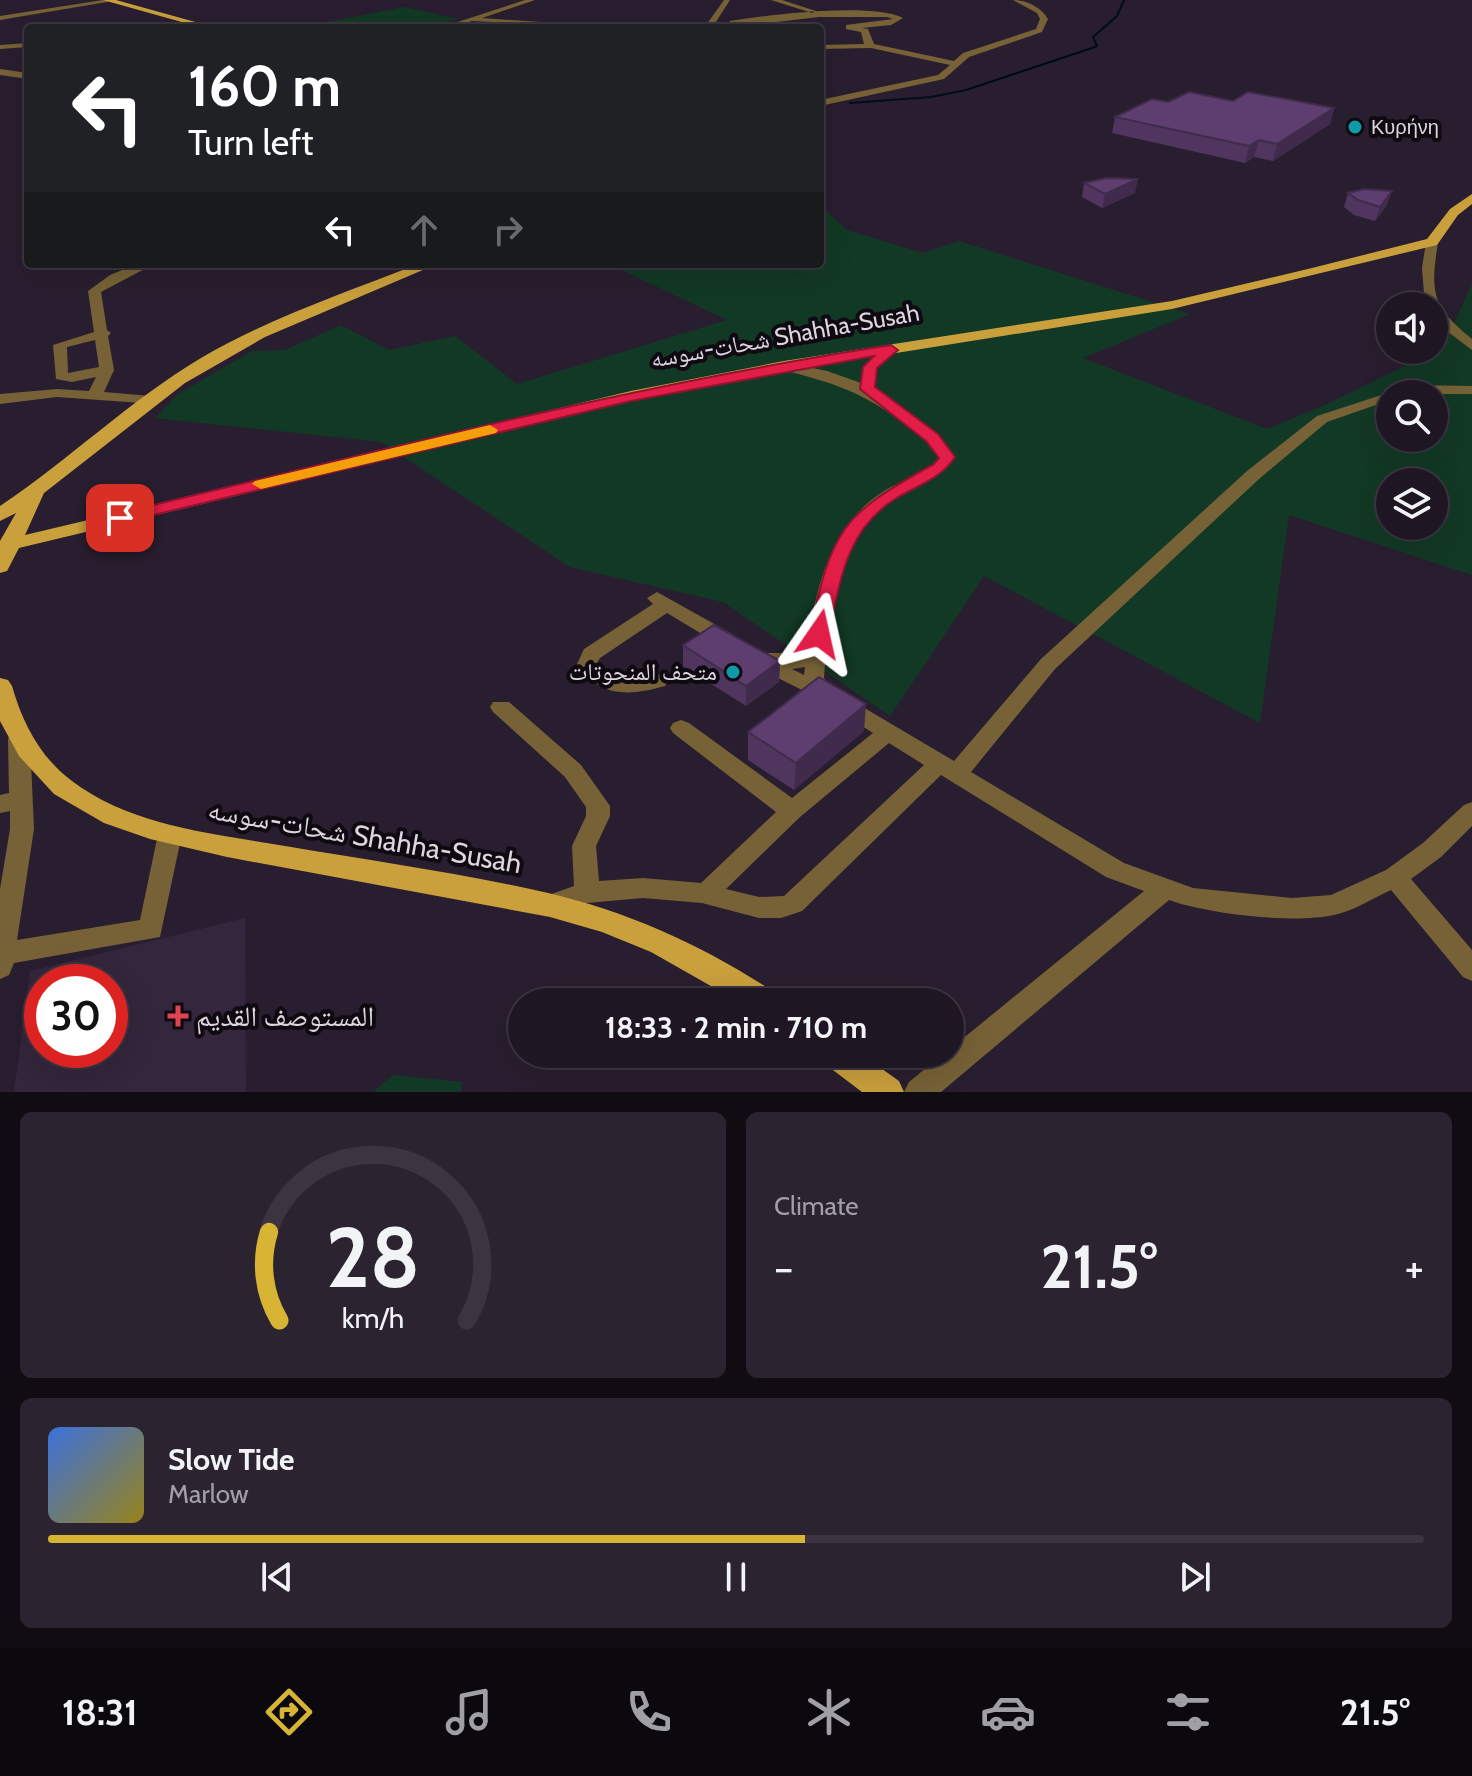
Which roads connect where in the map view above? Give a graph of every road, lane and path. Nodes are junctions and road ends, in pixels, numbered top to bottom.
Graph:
1 (108, 0) edge
2 (129, 0) edge
3 (148, 0) edge
4 (532, 0) edge
5 (727, 0) edge
6 (774, 0) edge
7 (1016, 0) edge
8 (851, 7) dead end
9 (807, 10) junction
10 (834, 16) junction
11 (713, 17) junction
12 (0, 18) edge
13 (475, 20) junction
14 (197, 24) edge
15 (459, 24) edge
16 (548, 24) edge
17 (710, 24) edge
18 (733, 24) edge
19 (24, 45) edge
20 (871, 46) junction
21 (0, 47) edge
22 (824, 47) edge
23 (956, 64) junction
24 (0, 72) edge
25 (24, 75) edge
26 (824, 102) edge
27 (1472, 198) edge
28 (1432, 242) junction
29 (138, 268) edge
30 (420, 268) edge
31 (1431, 292) edge
32 (1448, 326) edge
33 (104, 333) junction
34 (1472, 346) edge
35 (891, 350) junction
36 (784, 366) junction
37 (107, 370) junction
38 (867, 389) junction
39 (1448, 390) edge
40 (1472, 390) edge
41 (95, 395) junction
42 (0, 399) edge
43 (1376, 400) edge
44 (151, 401) junction
45 (35, 493) junction
46 (0, 515) edge
47 (7, 540) edge
48 (0, 567) edge
49 (750, 655) junction
50 (816, 658) junction
51 (658, 681) dead end
52 (0, 686) edge
53 (827, 695) junction
54 (501, 707) dead end
55 (681, 728) dead end
56 (887, 733) junction
57 (19, 739) junction
58 (948, 768) junction
59 (11, 801) edge
60 (792, 811) junction
61 (1472, 811) edge
62 (170, 834) junction
63 (9, 853) edge
64 (1395, 877) junction
65 (1164, 889) junction
66 (587, 890) junction
67 (706, 893) junction
68 (6, 899) edge
69 (549, 905) junction
70 (1, 958) edge
71 (1472, 969) edge
72 (744, 988) edge
73 (855, 1068) edge
74 (888, 1092) edge
75 (919, 1092) edge

1 - 12 street
1 - 14 main road
2 - 3 street
4 - 13 street
5 - 11 street
6 - 9 street
7 - 23 street
8 - 9 street
9 - 10 street
9 - 11 street
10 - 18 street
10 - 20 street
11 - 17 street
13 - 15 street
13 - 16 street
19 - 21 street
20 - 22 street
20 - 23 street
23 - 26 street
24 - 25 street
27 - 28 main road
28 - 31 street
28 - 35 main road, شحات-سوسه Shahha-Susah
29 - 33 street
30 - 44 main road
32 - 34 street
33 - 37 street
33 - 37 street
35 - 36 main road, شحات-سوسه Shahha-Susah
35 - 38 street
36 - 38 street
36 - 47 main road, شحات-سوسه Shahha-Susah
37 - 41 street
38 - 50 street
39 - 40 street
41 - 42 street
41 - 44 street
43 - 58 street
44 - 45 main road
45 - 46 main road
45 - 47 main road
47 - 48 main road
49 - 50 street
49 - 51 street
49 - 53 street
50 - 53 street
52 - 57 main road, شحات-سوسه Shahha-Susah
53 - 56 street
54 - 66 street
55 - 60 street
56 - 58 street
56 - 60 street
57 - 59 street
57 - 62 main road, شحات-سوسه Shahha-Susah
58 - 65 street
58 - 67 street
59 - 63 street
60 - 67 street
61 - 64 street
62 - 69 main road, شحات-سوسه Shahha-Susah
62 - 70 street
63 - 68 street
64 - 65 street
64 - 71 street
65 - 75 street
66 - 67 street
66 - 69 street
68 - 70 street
69 - 72 main road, شحات-سوسه Shahha-Susah
73 - 74 main road

